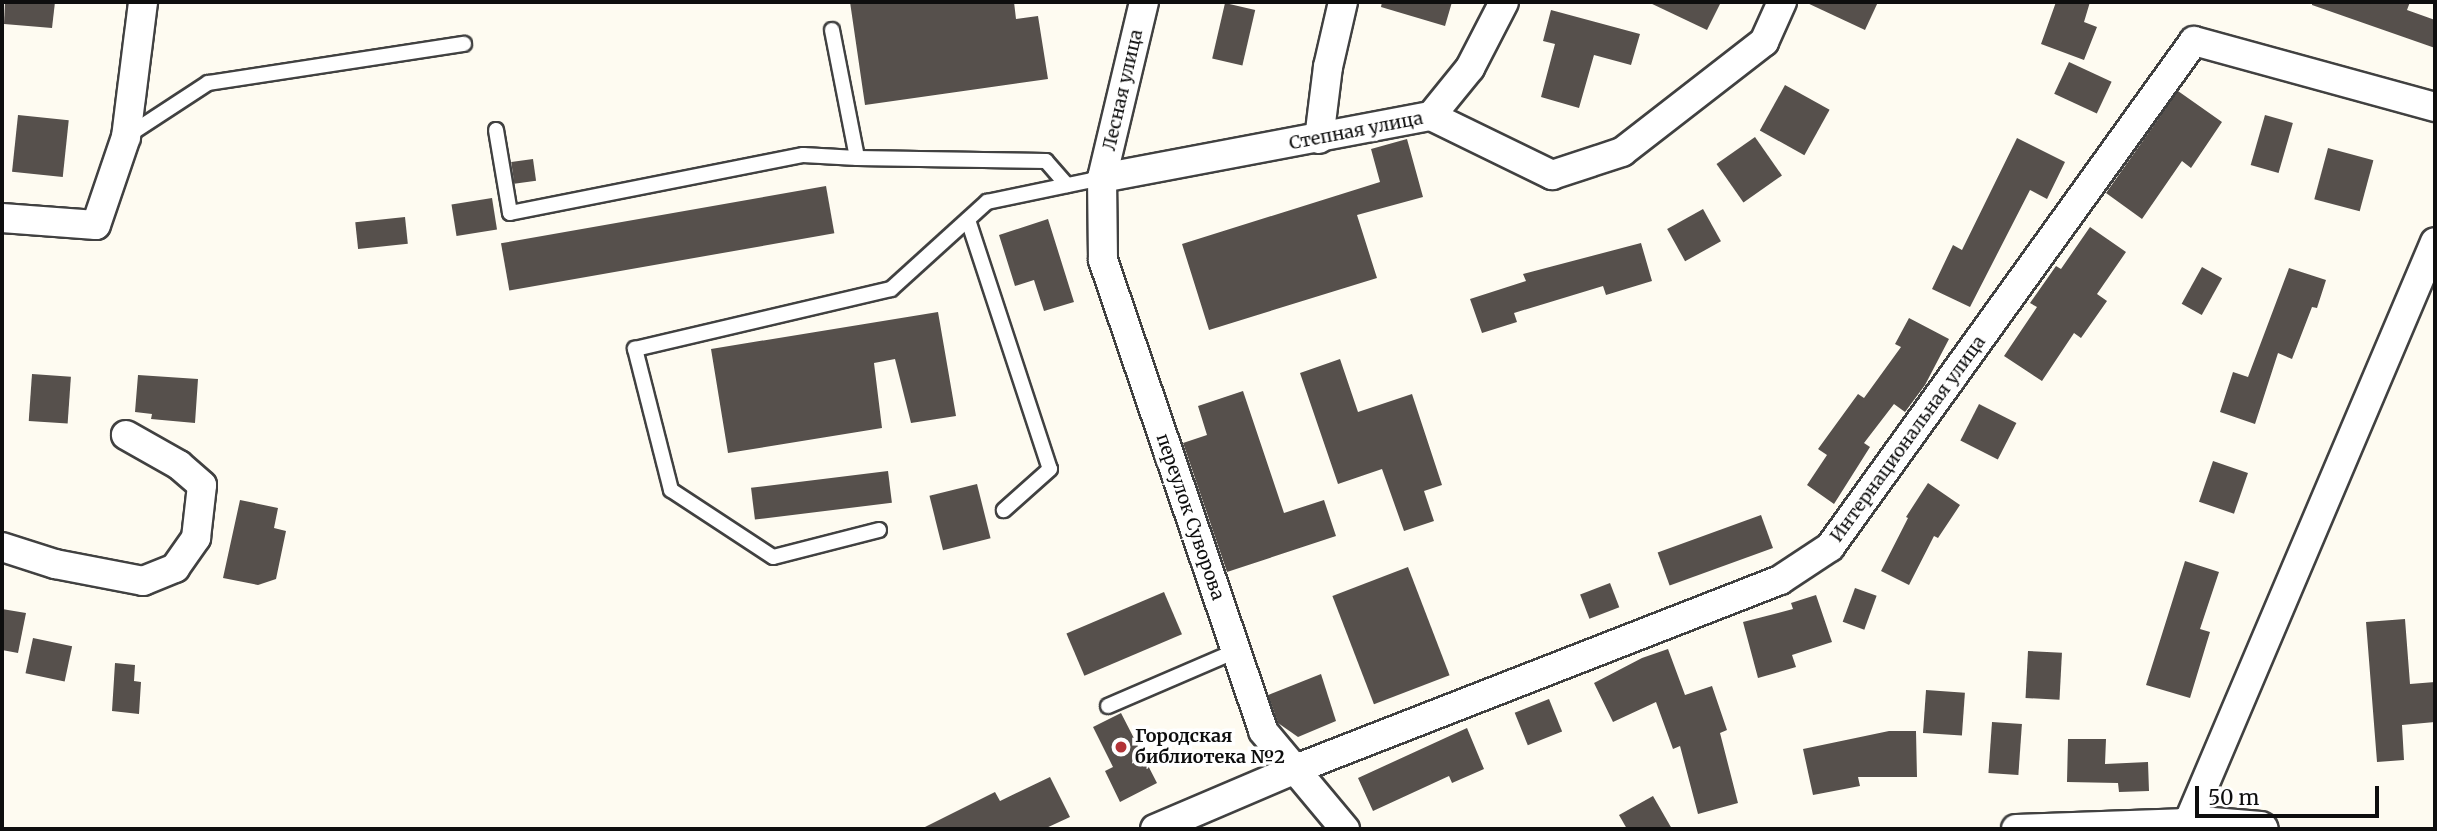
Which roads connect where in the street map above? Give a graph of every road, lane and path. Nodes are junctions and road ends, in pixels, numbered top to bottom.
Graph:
1 (143, 2) edge
2 (1144, 2) edge
3 (1343, 2) edge
4 (1504, 2) edge
5 (1782, 2) edge
6 (832, 30) dead end
7 (464, 44) dead end
8 (2435, 107) edge
9 (1431, 116) junction
10 (496, 130) dead end
11 (126, 137) junction
12 (1318, 139) junction
13 (857, 158) junction
14 (1102, 178) junction
15 (1067, 185) junction
16 (2, 218) edge
17 (968, 220) junction
18 (2435, 242) edge
19 (126, 435) dead end
20 (1004, 510) dead end
21 (879, 530) dead end
22 (2, 547) edge
23 (1236, 651) junction
24 (1108, 706) dead end
25 (1293, 770) junction
26 (2187, 826) edge
27 (1155, 829) edge
28 (1345, 829) edge
29 (2016, 829) edge
30 (2260, 829) edge

1 - 11 street
2 - 14 street, Лесная улица
3 - 12 street
4 - 9 street
5 - 9 street, Степная улица
6 - 13 lane
7 - 11 lane
8 - 25 street, Интернациональная улица
9 - 12 street, Степная улица
10 - 13 lane
11 - 16 street
12 - 14 street, Степная улица
13 - 15 lane
14 - 15 lane
14 - 23 street, переулок Суворова
15 - 17 lane
17 - 20 lane
17 - 21 lane
18 - 26 street
19 - 22 street
23 - 24 lane
23 - 25 street, переулок Суворова
25 - 27 street, Интернациональная улица
25 - 28 street, переулок Суворова
26 - 29 street
26 - 30 street

